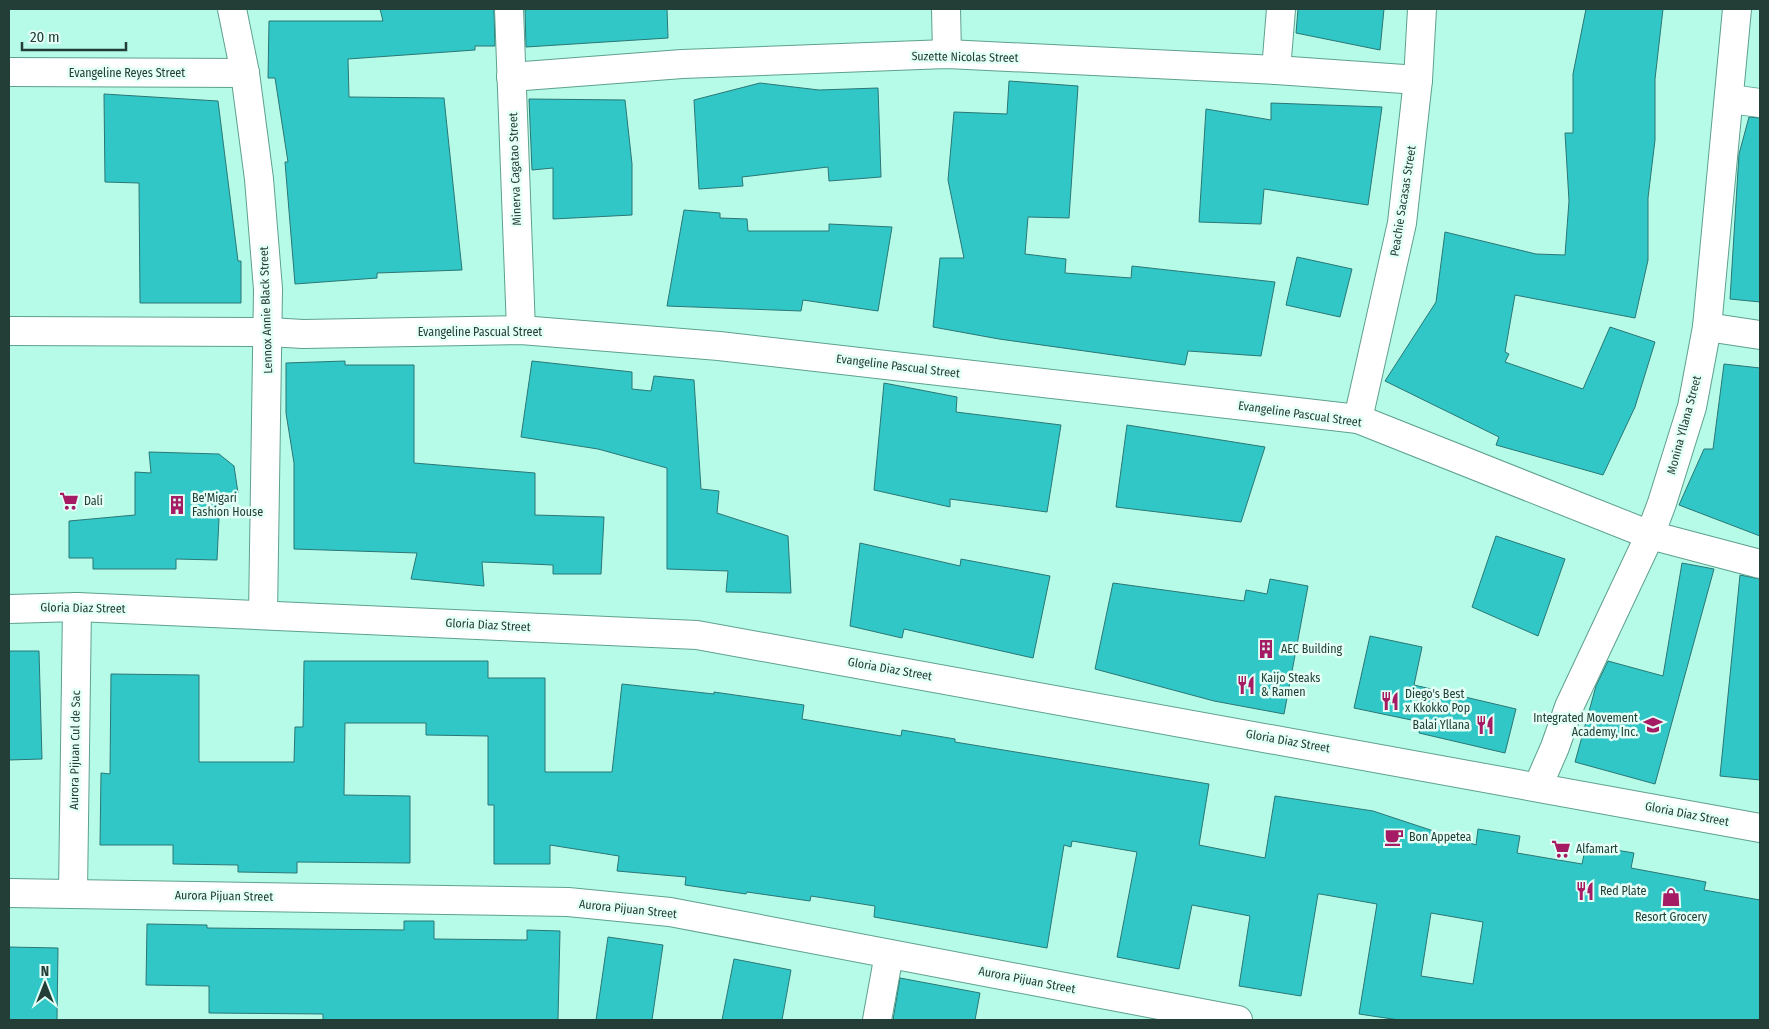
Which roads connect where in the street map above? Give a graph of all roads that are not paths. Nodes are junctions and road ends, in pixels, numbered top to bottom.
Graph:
1 (232, 9) edge
2 (509, 9) edge
3 (946, 9) edge
4 (1281, 9) edge
5 (1422, 9) edge
6 (1737, 9) edge
7 (947, 54) junction
8 (1276, 70) junction
9 (9, 72) edge
10 (245, 74) junction
11 (511, 78) junction
12 (1418, 80) junction
13 (1730, 99) junction
14 (1760, 103) edge
15 (1707, 327) junction
16 (9, 330) edge
17 (521, 330) junction
18 (269, 332) junction
19 (1760, 335) edge
20 (1358, 419) junction
21 (1650, 535) junction
22 (1760, 564) edge
23 (76, 606) junction
24 (9, 609) edge
25 (263, 615) junction
26 (1538, 786) junction
27 (1760, 828) edge
28 (9, 893) edge
29 (73, 893) junction
30 (889, 954) junction
31 (877, 1020) edge
32 (1238, 1020) edge

1 - 10 street, Lennox Annie Black Street
2 - 11 street, Minerva Cagatao Street
3 - 7 street
4 - 8 street
5 - 12 street, Peachie Sacasas Street
6 - 13 street, Monina Yllana Street
7 - 8 street, Suzette Nicolas Street
7 - 11 street, Suzette Nicolas Street
8 - 12 street, Suzette Nicolas Street
9 - 10 street, Evangeline Reyes Street
10 - 18 street, Lennox Annie Black Street
11 - 17 street, Minerva Cagatao Street
12 - 20 street, Peachie Sacasas Street
13 - 14 street
13 - 15 street, Monina Yllana Street
15 - 19 street
15 - 21 street, Monina Yllana Street
16 - 18 street, Evangeline Pascual Street
17 - 18 street, Evangeline Pascual Street
17 - 20 street, Evangeline Pascual Street
18 - 25 street, Lennox Annie Black Street
20 - 21 street, Evangeline Pascual Street
21 - 22 street, Evangeline Pascual Street
21 - 26 street, Monina Yllana Street
23 - 24 street, Gloria Diaz Street
23 - 25 street, Gloria Diaz Street
23 - 29 street, Aurora Pijuan Cul de Sac
25 - 26 street, Gloria Diaz Street
26 - 27 street, Gloria Diaz Street
28 - 29 street, Aurora Pijuan Street
29 - 30 street, Aurora Pijuan Street
30 - 31 street
30 - 32 street, Aurora Pijuan Street

